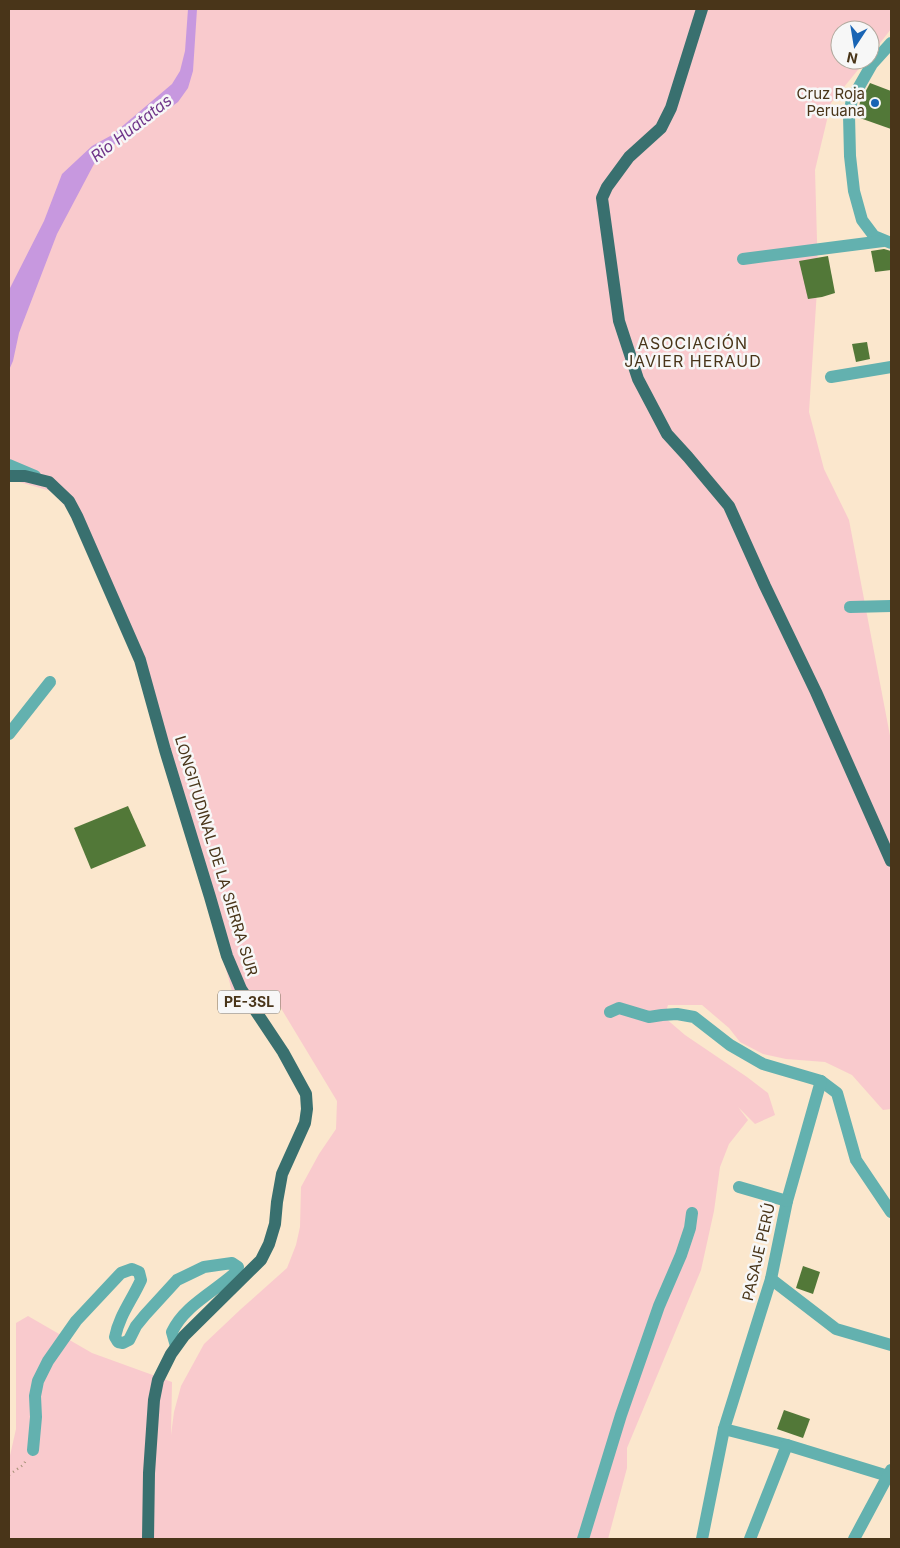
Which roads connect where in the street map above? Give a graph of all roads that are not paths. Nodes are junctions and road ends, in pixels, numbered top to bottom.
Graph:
1 (702, 9) edge
2 (891, 43) edge
3 (887, 242) edge
4 (743, 259) dead end
5 (891, 368) edge
6 (831, 377) dead end
7 (9, 465) edge
8 (9, 476) edge
9 (49, 482) junction
10 (891, 606) edge
11 (850, 607) dead end
12 (50, 682) dead end
13 (9, 734) edge
14 (891, 861) edge
15 (610, 1012) dead end
16 (821, 1081) junction
17 (738, 1187) dead end
18 (788, 1201) junction
19 (891, 1212) edge
20 (692, 1213) dead end
21 (771, 1279) junction
22 (891, 1345) edge
23 (176, 1346) junction
24 (724, 1429) junction
25 (787, 1445) junction
26 (34, 1450) road end
27 (890, 1473) edge
28 (859, 1538) edge
29 (148, 1539) edge
30 (583, 1539) edge
31 (702, 1539) edge
32 (750, 1539) edge

1 - 14 main road
2 - 3 street
3 - 4 street
5 - 6 street
7 - 9 street
8 - 9 main road
9 - 23 main road, LONGITUDINAL DE LA SIERRA SUR / PE-3SL
10 - 11 street
12 - 13 street
15 - 16 street
16 - 18 street, PASAJE PERÚ
16 - 19 street
17 - 18 street
18 - 21 street, PASAJE PERÚ
20 - 30 street
21 - 22 street
21 - 24 street, PASAJE PERÚ
23 - 26 street
23 - 29 main road, LONGITUDINAL DE LA SIERRA SUR / PE-3SL
24 - 25 street
24 - 31 street, PASAJE PERÚ
25 - 27 street
25 - 32 street
27 - 28 street

